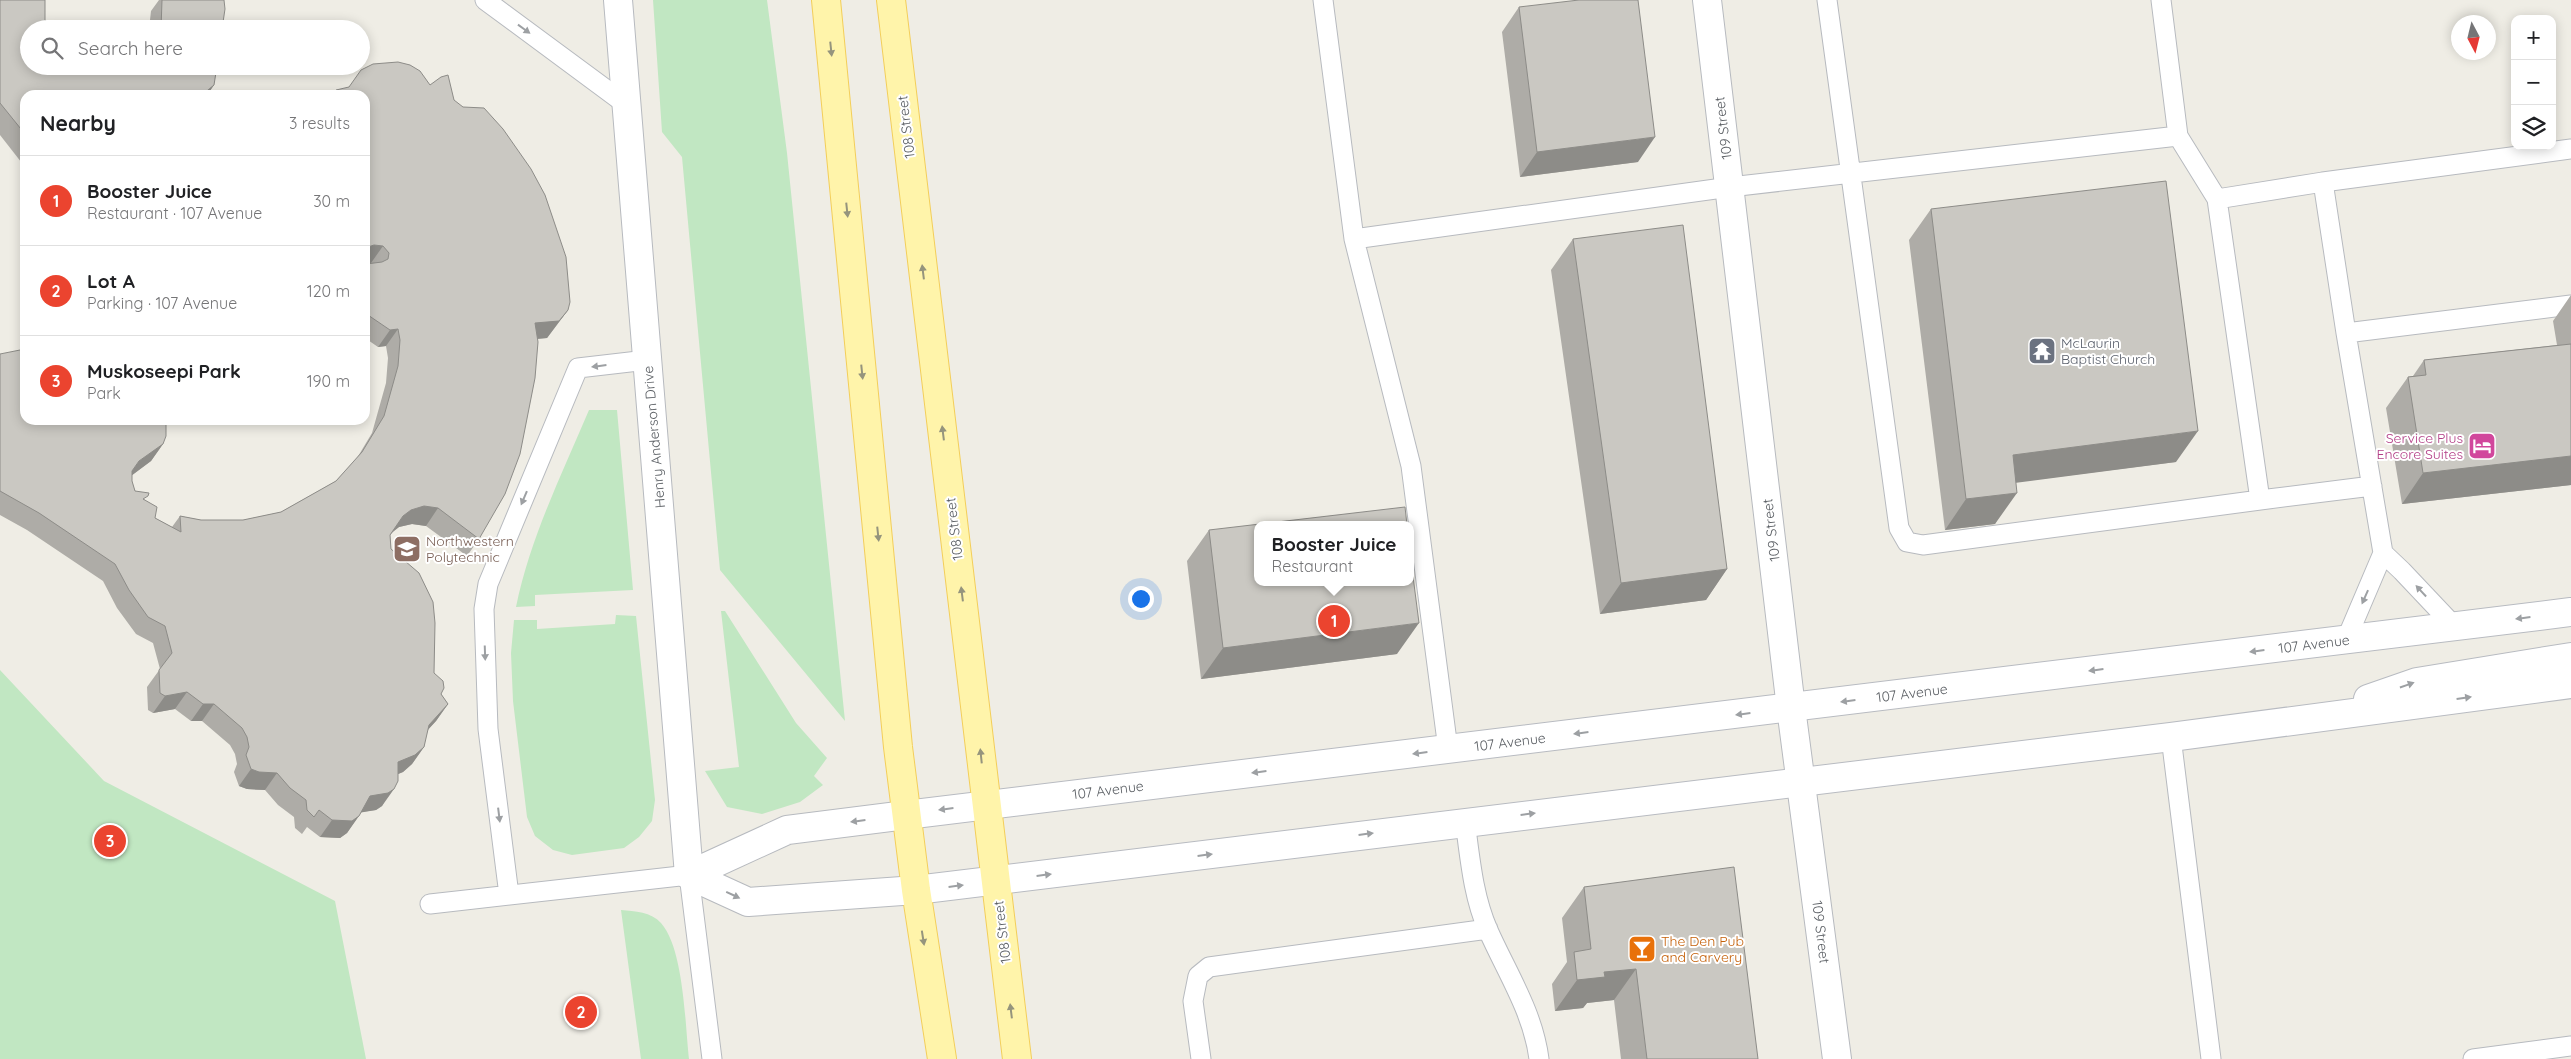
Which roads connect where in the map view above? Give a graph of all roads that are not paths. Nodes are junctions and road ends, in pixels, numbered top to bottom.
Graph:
1 (485, 0) edge
2 (618, 0) edge
3 (826, 0) edge
4 (891, 0) edge
5 (1323, 0) edge
6 (1707, 0) edge
7 (1827, 0) edge
8 (2161, 0) edge
9 (627, 105) junction
10 (2178, 136) junction
11 (2571, 149) edge
12 (1850, 173) junction
13 (2323, 182) junction
14 (1730, 187) junction
15 (2217, 199) junction
16 (1354, 239) junction
17 (2571, 305) edge
18 (2346, 333) junction
19 (648, 360) junction
20 (2372, 486) junction
21 (2260, 500) junction
22 (2383, 553) junction
23 (2571, 612) edge
24 (2454, 626) junction
25 (2346, 640) junction
26 (2571, 658) edge
27 (2571, 684) edge
28 (1791, 708) junction
29 (2312, 718) junction
30 (2171, 737) junction
31 (1448, 749) junction
32 (1802, 781) junction
33 (986, 804) junction
34 (906, 815) junction
35 (1465, 822) junction
36 (689, 874) junction
37 (996, 881) junction
38 (916, 890) junction
39 (509, 895) junction
40 (430, 904) dead end
41 (1488, 929) junction
42 (2571, 1046) edge
43 (712, 1059) edge
44 (942, 1059) edge
45 (1017, 1059) edge
46 (1201, 1059) edge
47 (1539, 1059) edge
48 (1837, 1059) edge
49 (2211, 1059) edge
50 (2473, 1059) edge

1 -> 9 lane
2 - 9 main road, Henry Anderson Drive
3 -> 34 main road
33 -> 4 main road, 108 Street
5 - 16 lane
6 - 14 main road, 109 Street
7 - 12 lane
8 - 10 lane
9 - 19 main road, Henry Anderson Drive
10 - 12 lane
10 - 15 lane
11 - 13 lane
12 - 14 lane
12 - 21 lane
13 - 15 lane
13 - 18 lane
14 - 16 lane
14 - 28 main road, 109 Street
15 - 21 lane
16 - 31 lane
17 - 18 lane
18 - 20 lane
19 - 36 main road, Henry Anderson Drive
19 -> 39 lane
20 - 21 lane
20 - 22 lane
24 -> 22 lane
22 -> 25 lane
23 -> 24 main road, 107 Avenue
24 - 25 main road, 107 Avenue
25 -> 28 main road, 107 Avenue
29 -> 26 main road
29 -> 27 main road
28 -> 31 main road, 107 Avenue
28 - 32 main road, 109 Street
29 - 30 main road
30 - 32 main road
30 - 49 lane
31 -> 33 main road, 107 Avenue
35 -> 32 main road
32 - 48 main road, 109 Street
33 -> 34 main road, 107 Avenue
33 - 37 main road, 108 Street
34 -> 36 main road, 107 Avenue
34 - 38 main road
37 -> 35 main road
35 - 41 lane
36 -> 38 main road
36 - 39 lane
36 - 43 lane
38 -> 37 main road
45 -> 37 main road, 108 Street
38 -> 44 main road
39 - 40 lane
41 - 46 lane
41 - 47 lane
42 - 50 lane

